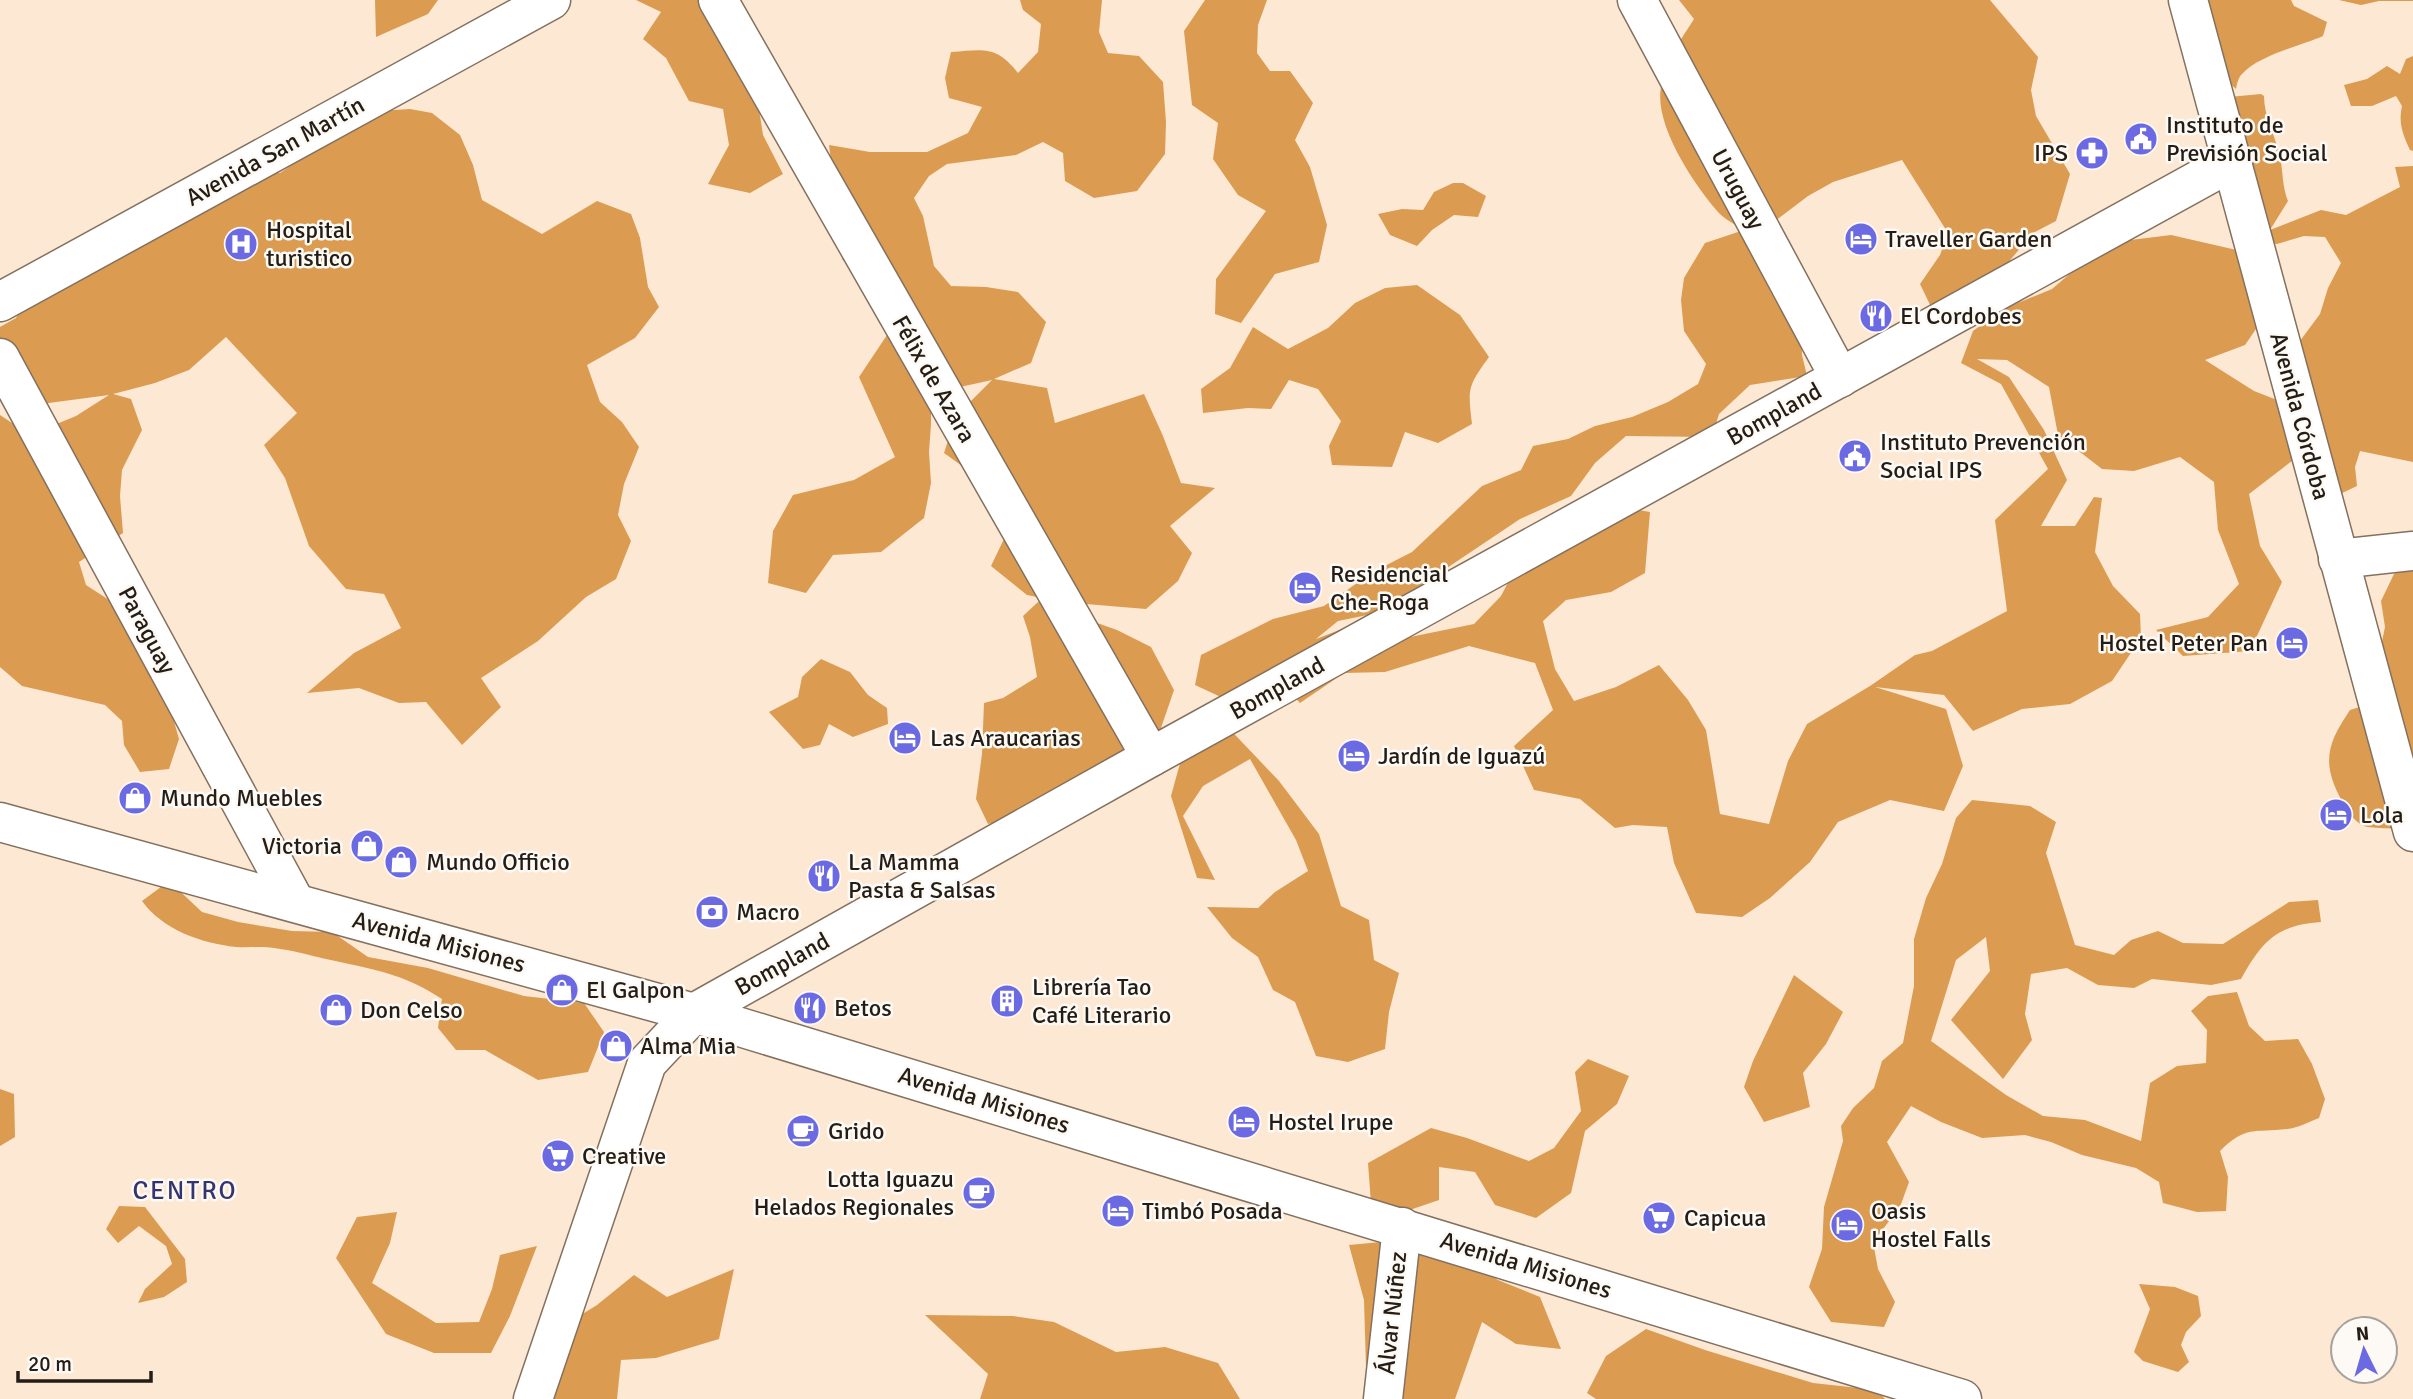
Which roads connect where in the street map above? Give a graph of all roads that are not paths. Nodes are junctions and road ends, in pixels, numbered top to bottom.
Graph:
1 (551, 0) edge
2 (718, 0) edge
3 (1637, 0) edge
4 (2188, 0) edge
5 (2233, 161) junction
6 (0, 302) edge
7 (0, 359) edge
8 (1840, 378) junction
9 (2413, 551) edge
10 (2339, 559) junction
11 (1150, 757) junction
12 (0, 822) edge
13 (2413, 832) edge
14 (295, 902) junction
15 (694, 1013) junction
16 (1402, 1227) junction
17 (533, 1399) edge
18 (1383, 1399) edge
19 (1962, 1399) edge

1 - 6 street, Avenida San Martín
2 - 11 street, Félix de Azara
3 - 8 street, Uruguay
4 - 5 street, Avenida Córdoba
5 - 8 street, Bompland
5 - 10 street, Avenida Córdoba
7 - 14 street, Paraguay
8 - 11 street, Bompland
9 - 10 street
10 - 13 street, Avenida Córdoba
11 - 15 street, Bompland
12 - 14 street, Avenida Misiones
14 - 15 street, Avenida Misiones
15 - 16 street, Avenida Misiones
15 - 17 street, Bompland
16 - 18 street, Álvar Núñez
16 - 19 street, Avenida Misiones

